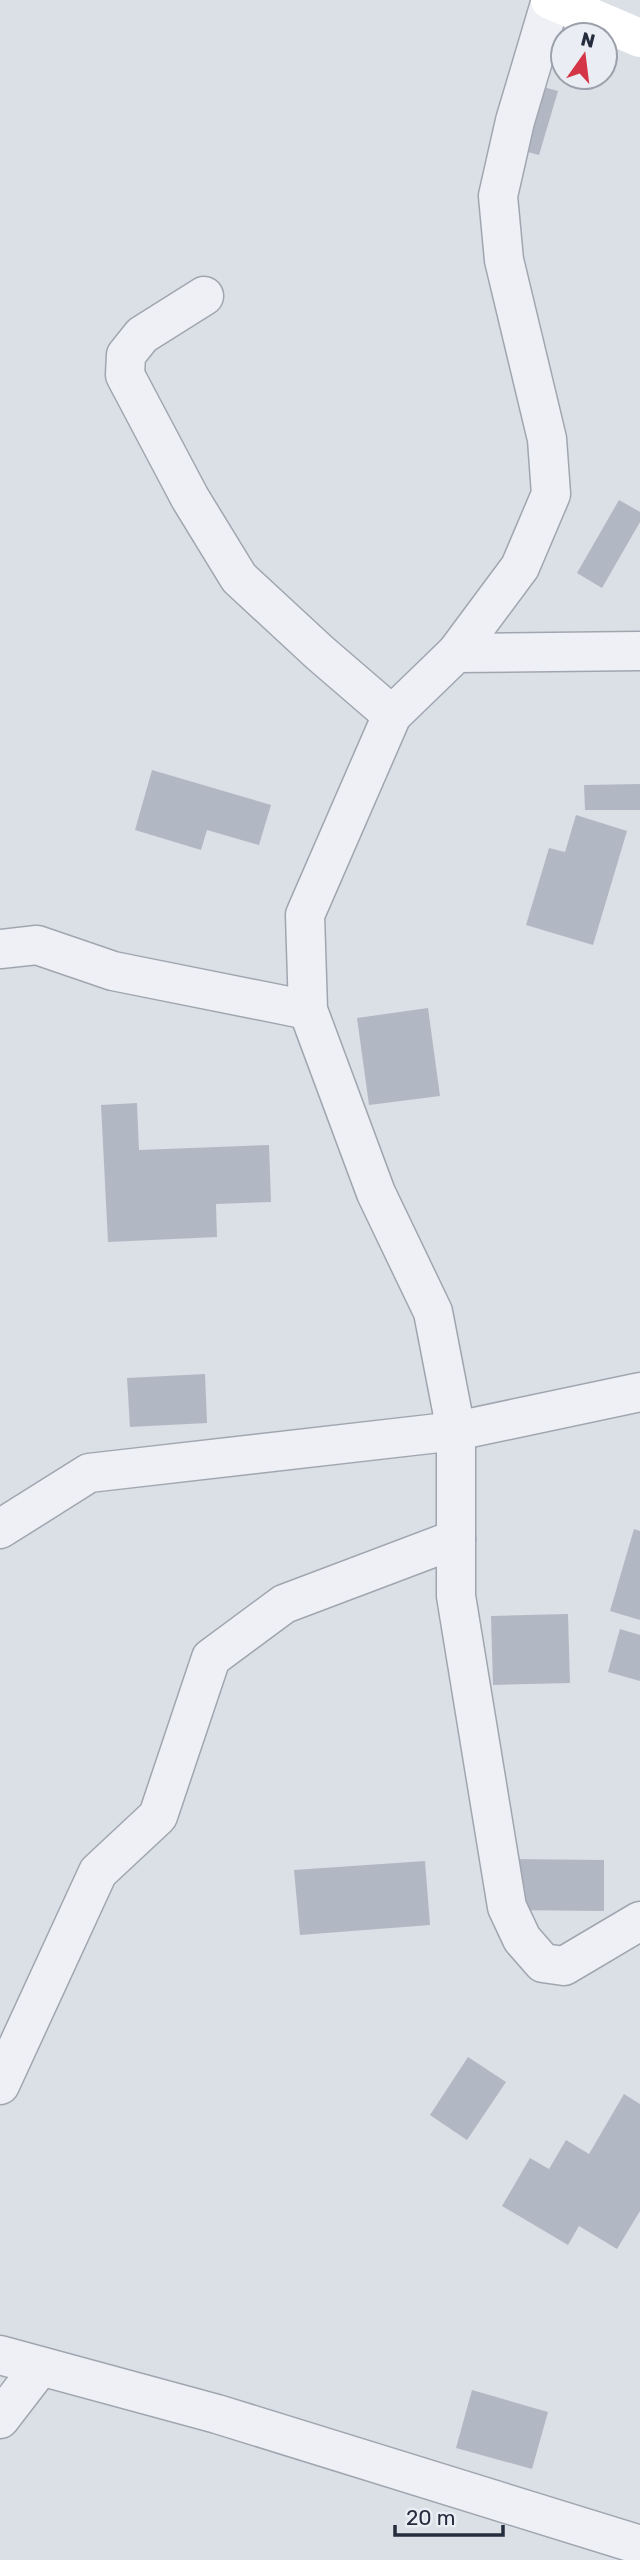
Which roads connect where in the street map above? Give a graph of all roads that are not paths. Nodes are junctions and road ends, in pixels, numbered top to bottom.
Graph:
1 (551, 0) edge
2 (640, 38) edge
3 (204, 296) dead end
4 (640, 651) edge
5 (456, 653) junction
6 (392, 715) junction
7 (0, 949) edge
8 (308, 1010) junction
9 (640, 1392) edge
10 (456, 1431) junction
11 (0, 1529) edge
12 (456, 1539) junction
13 (640, 1921) edge
14 (0, 2085) edge
15 (0, 2355) edge
16 (40, 2367) junction
17 (0, 2419) edge
18 (640, 2545) edge

1 - 2 main road
1 - 5 street
3 - 6 street
4 - 5 street
5 - 6 street
6 - 8 street
7 - 8 street
8 - 10 street
9 - 10 street
10 - 11 street
10 - 12 street
12 - 13 street
12 - 14 street
15 - 16 street
16 - 17 street
16 - 18 street

